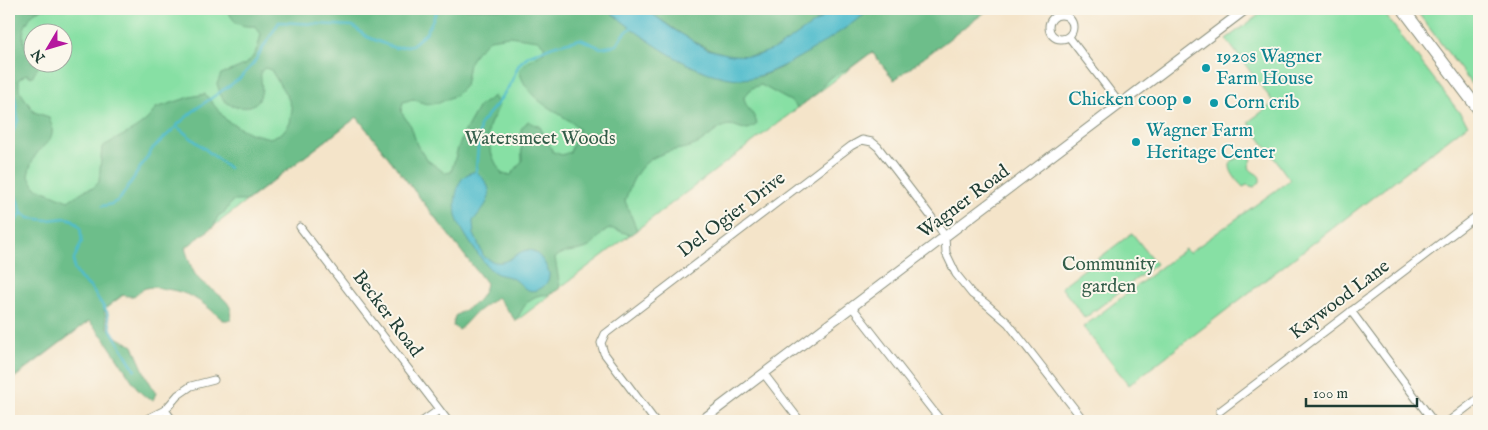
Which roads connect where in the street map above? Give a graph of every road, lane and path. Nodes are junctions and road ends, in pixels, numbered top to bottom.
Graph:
1 (1246, 9) edge
2 (1403, 9) edge
3 (1069, 37) dead end
4 (1120, 104) junction
5 (1479, 110) edge
6 (1479, 214) edge
7 (300, 227) dead end
8 (945, 237) junction
9 (852, 307) junction
10 (1351, 311) junction
11 (764, 374) junction
12 (214, 380) dead end
13 (1479, 398) edge
14 (165, 410) junction
15 (439, 410) junction
16 (1220, 411) dead end
17 (143, 421) edge
18 (173, 421) edge
19 (423, 421) edge
20 (448, 421) edge
21 (655, 421) edge
22 (702, 421) edge
23 (800, 421) edge
24 (941, 421) edge
25 (1084, 421) edge
26 (1433, 421) edge
27 (1449, 421) edge

1 - 4 street, Wagner Road
2 - 5 main road
3 - 4 street
4 - 8 street, Wagner Road
6 - 10 street, Kaywood Lane
7 - 15 street, Becker Road
8 - 9 street, Wagner Road
8 - 21 street, Del Ogier Drive
8 - 25 street
9 - 11 street, Wagner Road
9 - 24 street
10 - 16 street, Kaywood Lane
10 - 26 street
11 - 22 street, Wagner Road
11 - 23 street
12 - 14 street
13 - 27 street
14 - 17 street
14 - 18 street
15 - 19 street
15 - 20 street, Becker Road

